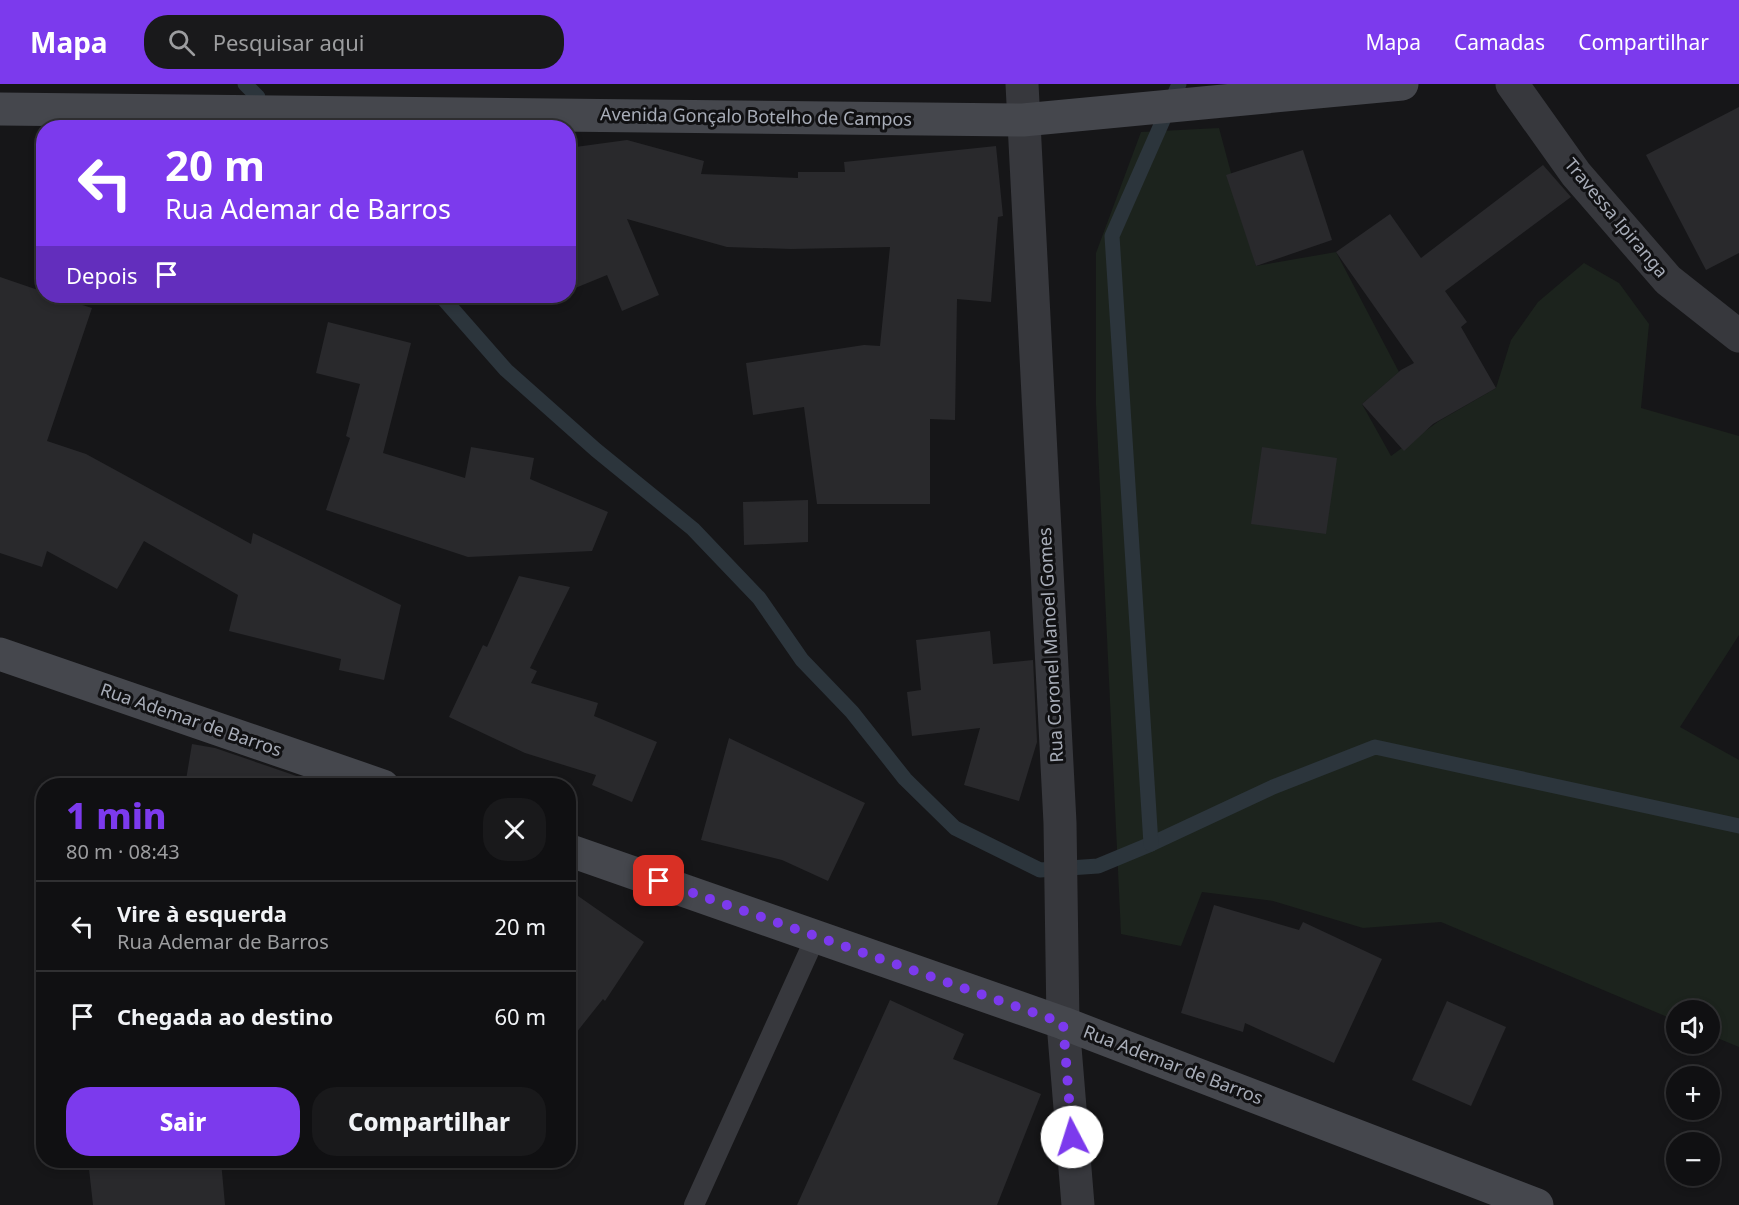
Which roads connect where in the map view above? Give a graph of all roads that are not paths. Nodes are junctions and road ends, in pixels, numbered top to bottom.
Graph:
1 (1022, 84) edge
2 (1402, 84) edge
3 (1512, 84) edge
4 (0, 109) edge
5 (1023, 120) junction
6 (1739, 336) edge
7 (0, 654) edge
8 (360, 778) edge
9 (576, 853) edge
10 (816, 936) junction
11 (1063, 1023) junction
12 (694, 1205) edge
13 (1078, 1205) edge
14 (1537, 1205) edge

1 - 5 street, Rua Coronel Manoel Gomes
2 - 5 street, Avenida Gonçalo Botelho de Campos
3 - 6 street, Travessa Ipiranga
4 - 5 street, Avenida Gonçalo Botelho de Campos
5 - 11 street, Rua Coronel Manoel Gomes
7 - 8 street, Rua Ademar de Barros
9 - 10 street, Rua Ademar de Barros
10 - 11 street, Rua Ademar de Barros
10 - 12 lane
11 - 13 street, Rua Coronel Manoel Gomes
11 - 14 street, Rua Ademar de Barros

